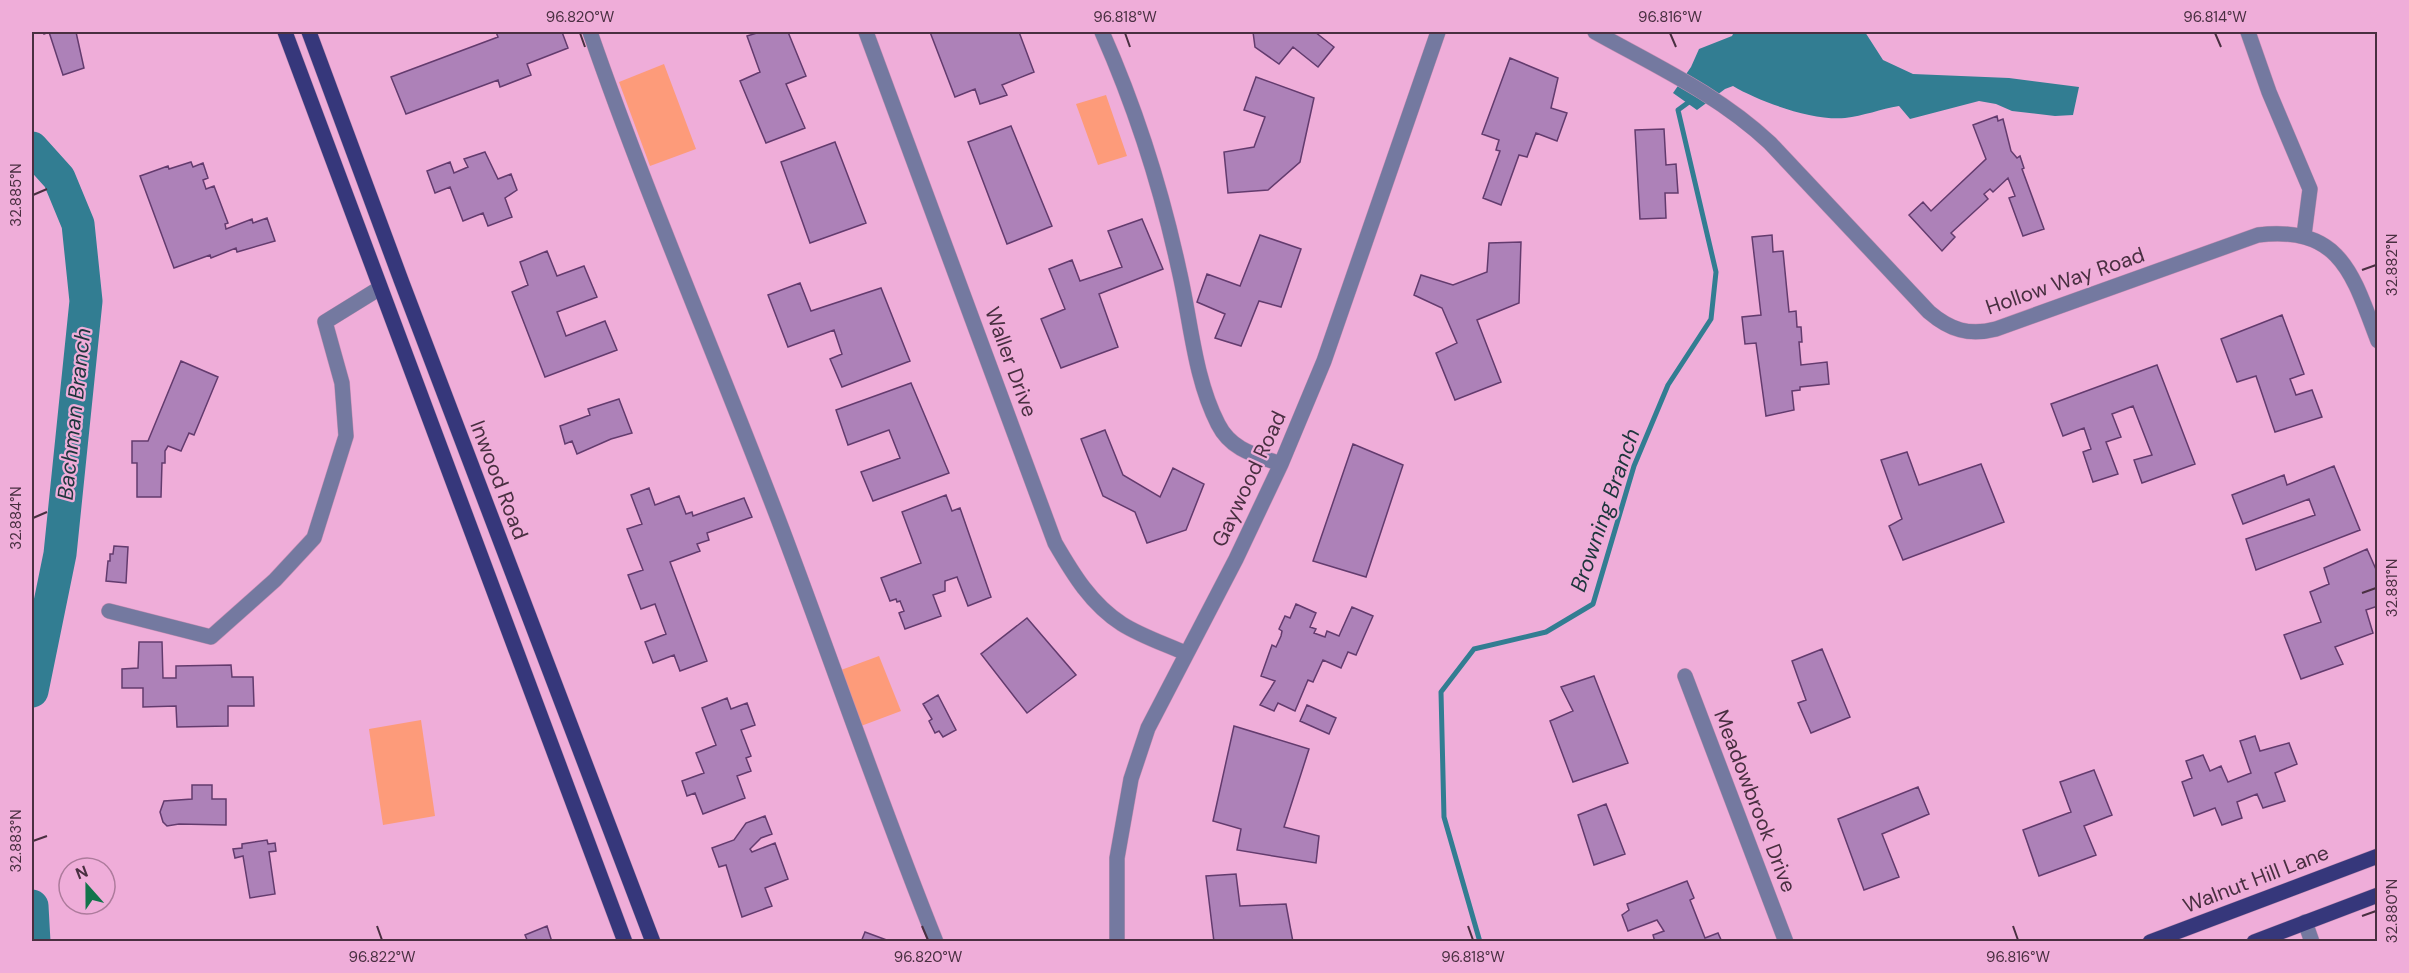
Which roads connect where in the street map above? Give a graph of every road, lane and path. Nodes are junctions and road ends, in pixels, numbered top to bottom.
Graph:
1 (309, 32) edge
2 (590, 32) edge
3 (866, 32) edge
4 (1102, 32) edge
5 (1438, 32) edge
6 (1595, 32) edge
7 (2248, 32) edge
8 (286, 36) edge
9 (2304, 235) junction
10 (401, 280) junction
11 (381, 288) junction
12 (2378, 341) edge
13 (1281, 465) junction
14 (109, 611) dead end
15 (535, 631) junction
16 (513, 640) junction
17 (1185, 653) junction
18 (1685, 676) dead end
19 (2378, 856) edge
20 (2378, 895) edge
21 (2305, 922) junction
22 (625, 942) edge
23 (653, 942) edge
24 (936, 942) edge
25 (1117, 942) edge
26 (1786, 942) edge
27 (2150, 942) edge
28 (2254, 942) edge
29 (2312, 942) edge

1 - 8 street
1 - 10 main road, Inwood Road
2 - 24 street
3 - 17 street, Waller Drive
4 - 13 street
5 - 13 street, Gaywood Road
6 - 9 street, Hollow Way Road
7 - 9 street
8 - 11 main road, Inwood Road
9 - 12 street, Hollow Way Road
10 - 11 main road
10 - 15 main road, Inwood Road
11 - 14 street
11 - 16 main road, Inwood Road
13 - 17 street, Gaywood Road
15 - 16 main road
15 - 23 main road, Inwood Road
16 - 22 main road, Inwood Road
17 - 25 street, Gaywood Road
18 - 26 street, Meadowbrook Drive
19 - 27 main road, Walnut Hill Lane
20 - 21 main road
21 - 28 main road
21 - 29 street

